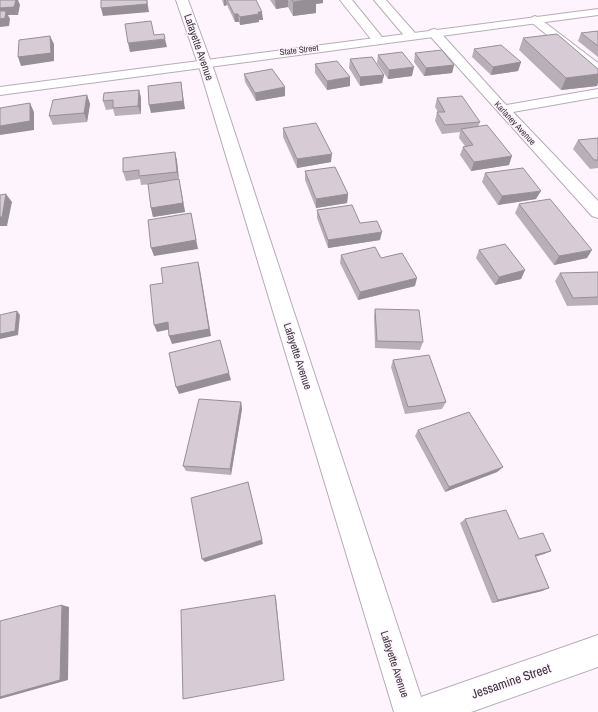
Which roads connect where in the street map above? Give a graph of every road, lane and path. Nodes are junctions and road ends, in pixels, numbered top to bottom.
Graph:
1 (182, 0) edge
2 (346, 0) edge
3 (380, 0) edge
4 (598, 12) edge
5 (535, 20) junction
6 (434, 33) junction
7 (411, 36) junction
8 (378, 40) junction
9 (205, 63) junction
10 (598, 69) edge
11 (0, 91) edge
12 (598, 93) edge
13 (503, 110) junction
14 (597, 210) edge
15 (598, 651) edge
16 (410, 712) edge
17 (425, 712) edge

1 - 9 street, Lafayette Avenue
2 - 8 street
3 - 7 street
4 - 5 street, State Street
5 - 6 street, State Street
5 - 10 street
6 - 7 street, State Street
6 - 13 street, Karlaney Avenue
7 - 8 street, State Street
8 - 9 street, State Street
9 - 11 street, State Street
9 - 16 street, Lafayette Avenue
12 - 13 street
13 - 14 street, Karlaney Avenue
15 - 17 street, Jessamine Street

